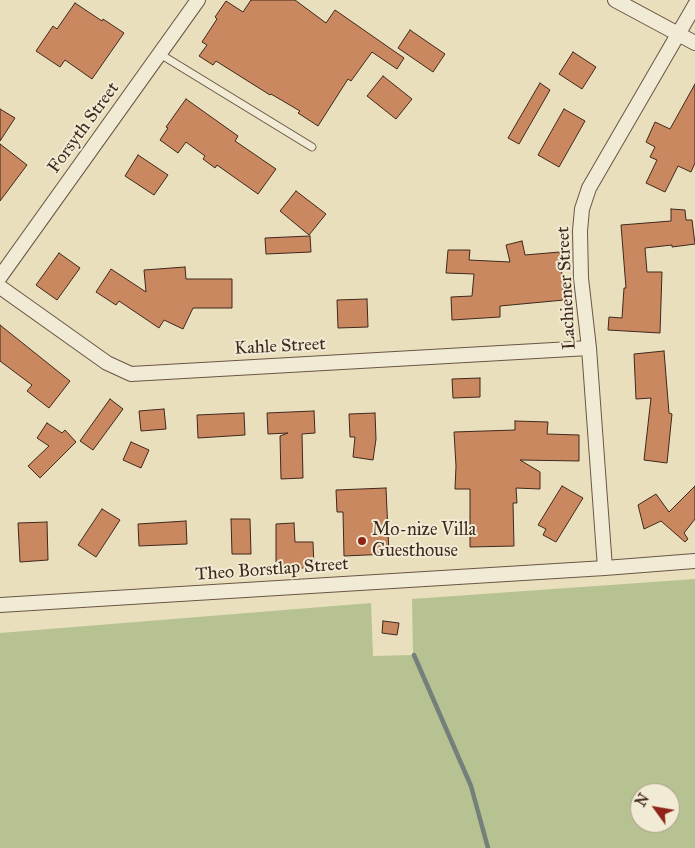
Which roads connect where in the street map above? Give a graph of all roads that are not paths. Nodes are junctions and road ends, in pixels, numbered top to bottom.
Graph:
1 (198, 0) edge
2 (615, 0) edge
3 (695, 5) edge
4 (679, 34) junction
5 (695, 43) edge
6 (160, 54) junction
7 (312, 147) dead end
8 (0, 277) edge
9 (0, 287) edge
10 (589, 348) junction
11 (695, 561) edge
12 (605, 568) junction
13 (0, 606) edge

1 - 6 street, Forsyth Street
2 - 4 street
3 - 4 street, Lachiener Street
4 - 5 street
4 - 10 street, Lachiener Street
6 - 7 lane
6 - 8 street, Forsyth Street
9 - 10 street, Kahle Street
10 - 12 street, Lachiener Street
11 - 12 street, Theo Borstlap Street
12 - 13 street, Theo Borstlap Street

